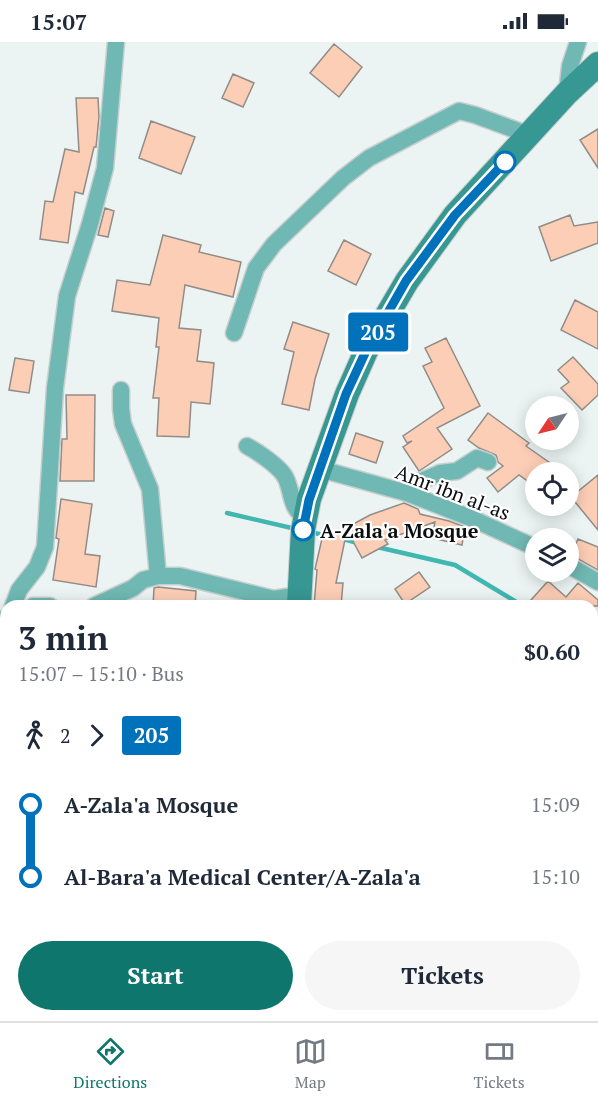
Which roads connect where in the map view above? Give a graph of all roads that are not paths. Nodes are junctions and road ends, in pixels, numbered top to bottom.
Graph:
1 (116, 42) edge
2 (578, 42) edge
3 (598, 64) edge
4 (567, 93) junction
5 (529, 135) junction
6 (234, 333) dead end
7 (121, 390) dead end
8 (247, 446) dead end
9 (488, 462) dead end
10 (320, 469) junction
11 (407, 493) junction
12 (305, 516) junction
13 (525, 543) edge
14 (579, 571) edge
15 (158, 576) junction
16 (598, 582) edge
17 (16, 600) edge
18 (107, 600) edge
19 (286, 600) edge
20 (299, 600) edge

1 - 17 street
2 - 4 street
3 - 4 main road
4 - 5 main road
5 - 6 street
5 - 10 main road
7 - 15 street
8 - 12 street
9 - 11 street
10 - 11 street, Amr ibn al-as
10 - 12 main road
11 - 13 street, Amr ibn al-as
12 - 20 main road
14 - 16 street
15 - 18 street
15 - 19 street

